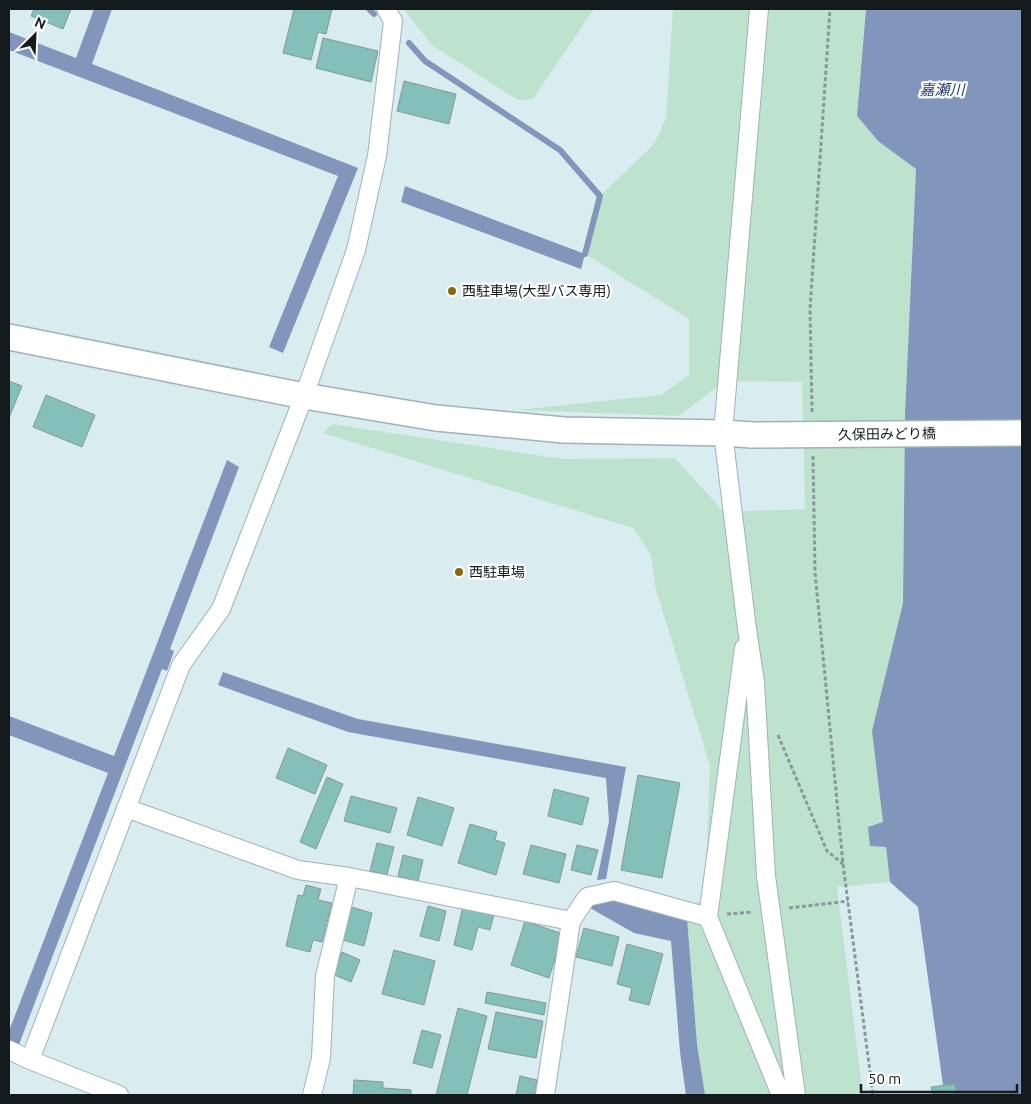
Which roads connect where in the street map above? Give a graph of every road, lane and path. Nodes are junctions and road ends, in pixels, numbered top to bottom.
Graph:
1 (386, 9) edge
2 (759, 9) edge
3 (830, 9) edge
4 (9, 338) edge
5 (304, 396) junction
6 (812, 417) dead end
7 (723, 433) junction
8 (1022, 433) edge
9 (813, 456) dead end
10 (747, 629) junction
11 (778, 735) dead end
12 (126, 808) junction
13 (843, 864) junction
14 (349, 877) junction
15 (848, 902) junction
16 (786, 908) dead end
17 (754, 912) dead end
18 (708, 917) junction
19 (571, 921) junction
20 (9, 1050) edge
21 (30, 1060) junction
22 (119, 1095) edge
23 (312, 1095) edge
24 (545, 1095) edge
25 (780, 1095) edge
26 (796, 1095) edge
27 (872, 1095) edge

1 - 5 street
2 - 7 street
3 - 6 path
4 - 5 street, 久保田みどり橋
5 - 7 street, 久保田みどり橋
5 - 12 street
7 - 8 street, 久保田みどり橋, bridge
7 - 10 street
9 - 13 path
10 - 18 street
10 - 26 street
11 - 13 path
12 - 14 street
12 - 21 street
13 - 15 path
14 - 19 street
14 - 23 street
15 - 16 path
15 - 27 path
17 - 18 path
18 - 19 street
18 - 25 street
19 - 24 street
20 - 21 street
21 - 22 street

